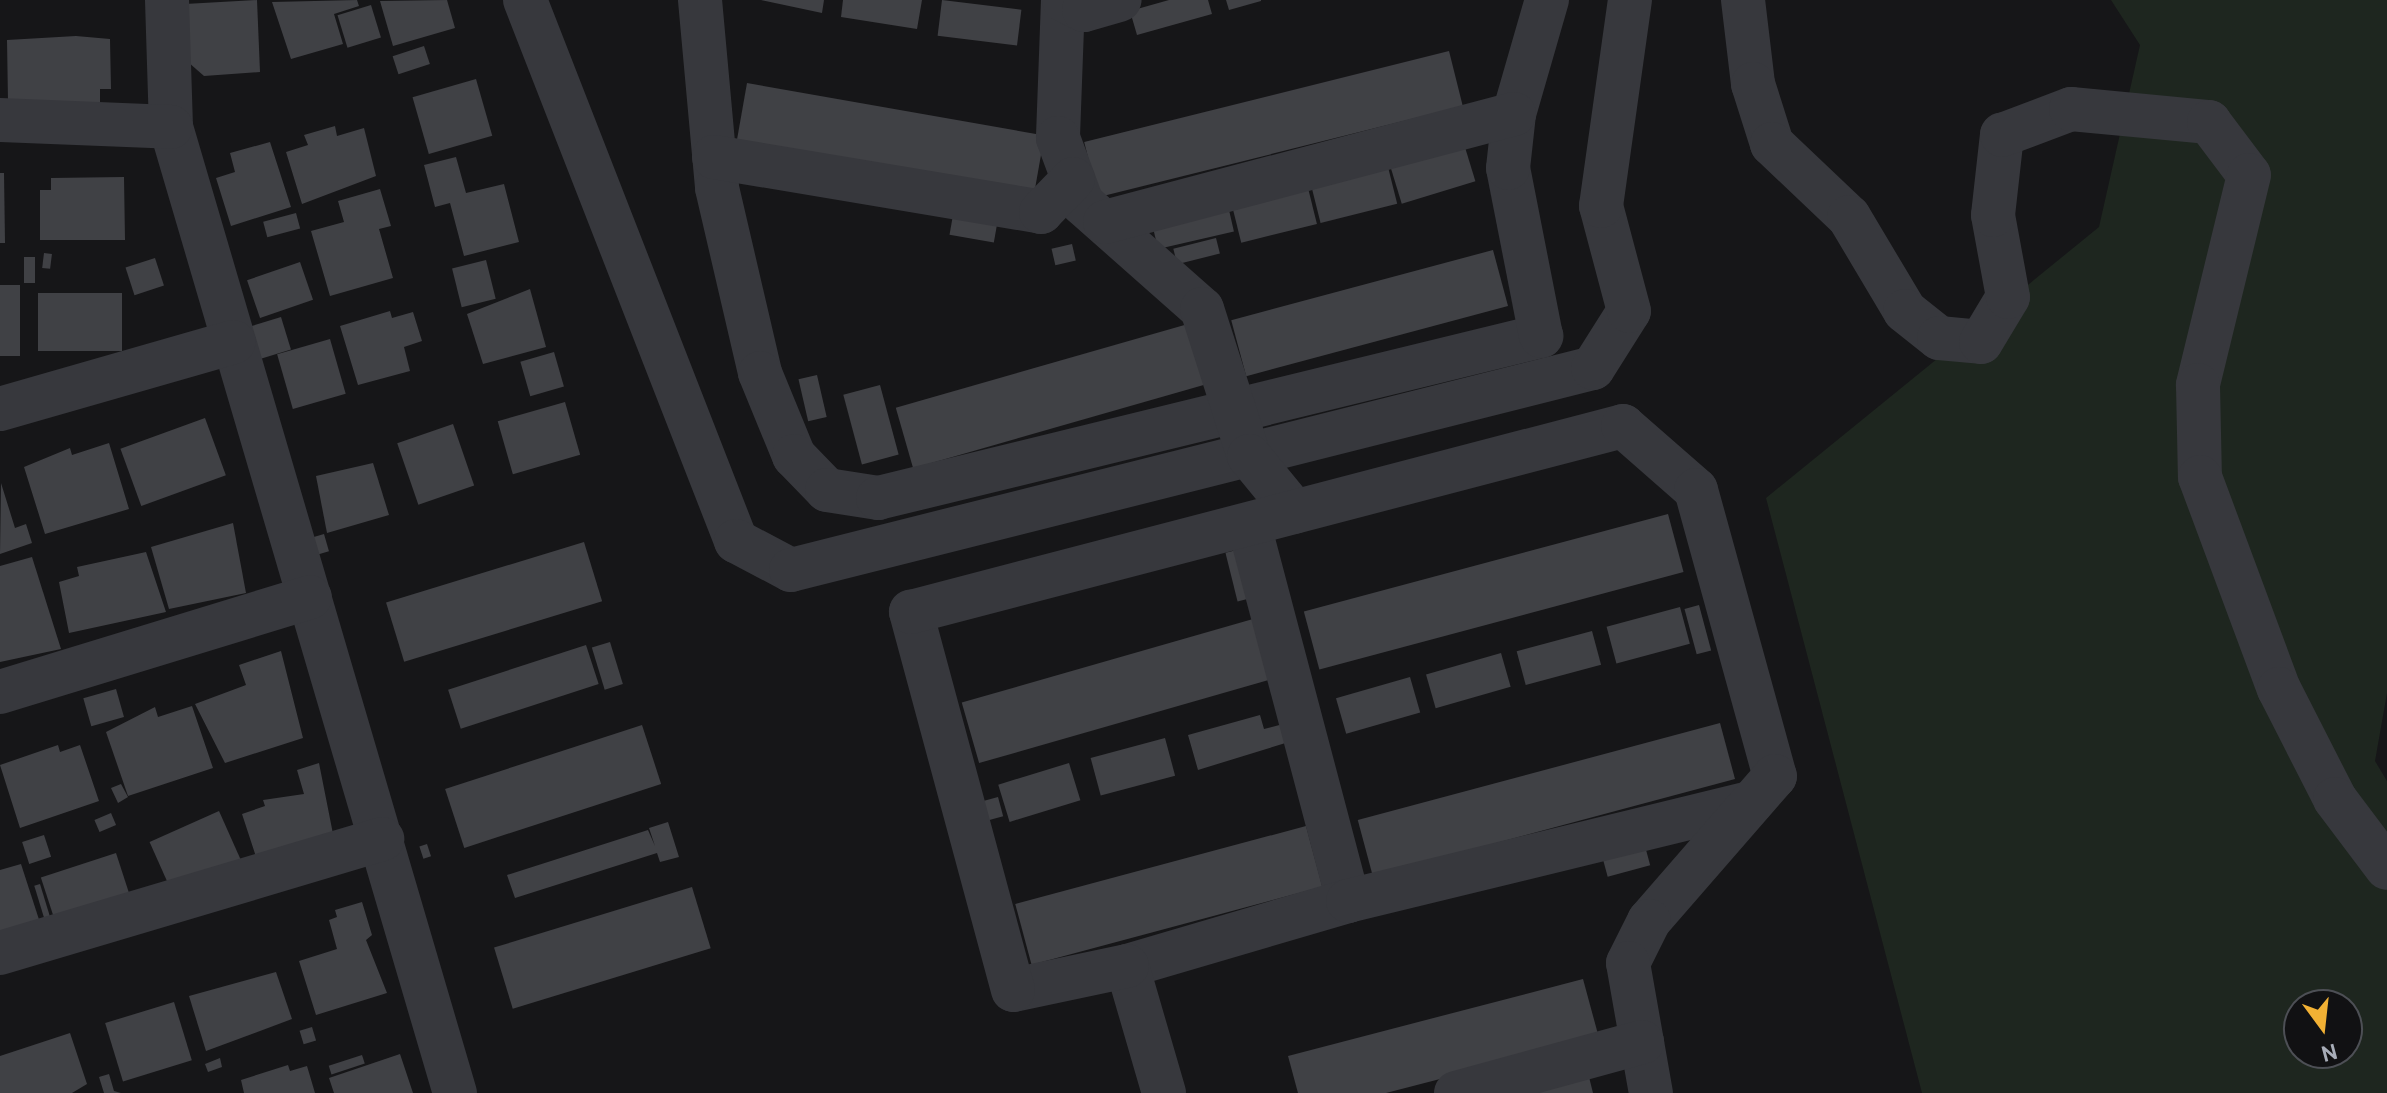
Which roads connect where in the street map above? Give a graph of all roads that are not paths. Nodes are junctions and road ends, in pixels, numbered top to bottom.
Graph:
1 (167, 0) edge
2 (525, 0) edge
3 (700, 0) edge
4 (1063, 0) edge
5 (1120, 0) edge
6 (1547, 0) edge
7 (1630, 0) edge
8 (1743, 0) edge
9 (1514, 114) junction
10 (0, 120) edge
11 (171, 127) junction
12 (714, 157) junction
13 (1073, 179) junction
14 (1105, 222) junction
15 (234, 342) junction
16 (0, 409) edge
17 (1234, 411) junction
18 (1249, 456) junction
19 (1295, 512) junction
20 (1249, 525) junction
21 (310, 597) junction
22 (0, 692) edge
23 (1751, 803) junction
24 (382, 839) junction
25 (2387, 868) edge
26 (1348, 901) junction
27 (0, 953) edge
28 (1127, 966) junction
29 (1642, 1042) junction
30 (455, 1093) edge
31 (1164, 1093) edge
32 (1456, 1093) edge
33 (1651, 1093) edge

1 - 11 street
2 - 18 street
3 - 12 street
4 - 5 street
4 - 13 street
6 - 9 street
7 - 18 street
8 - 25 street
9 - 14 street
9 - 17 street
10 - 11 street
11 - 15 street
12 - 13 street
12 - 17 street
13 - 14 street
14 - 17 street
15 - 16 street
15 - 21 street
17 - 18 street
18 - 19 street
19 - 20 street
19 - 23 street
20 - 26 street
20 - 28 street
21 - 22 street
21 - 24 street
23 - 26 street
23 - 29 street
24 - 27 street
24 - 30 street
26 - 28 street
28 - 31 street
29 - 32 street
29 - 33 street

